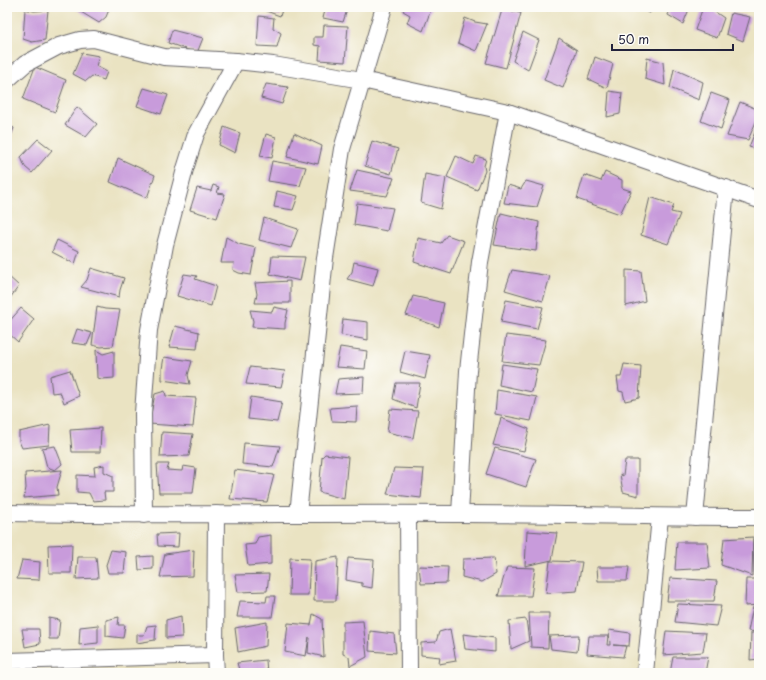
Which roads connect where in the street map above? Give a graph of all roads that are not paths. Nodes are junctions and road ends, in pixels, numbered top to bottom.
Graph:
1 (384, 7) edge
2 (236, 61) junction
3 (7, 80) edge
4 (362, 80) junction
5 (508, 112) junction
6 (726, 188) junction
7 (759, 200) edge
8 (7, 513) edge
9 (216, 514) junction
10 (298, 514) junction
11 (408, 514) junction
12 (460, 514) junction
13 (144, 515) junction
14 (660, 517) junction
15 (695, 517) junction
16 (759, 517) edge
17 (215, 655) junction
18 (7, 661) edge
19 (216, 673) edge
20 (409, 673) edge
21 (645, 673) edge

1 - 4 street
2 - 3 street
2 - 4 street
2 - 13 street
4 - 5 street
4 - 10 street
5 - 6 street
5 - 12 street
6 - 7 street
6 - 15 street
8 - 13 street
9 - 10 street
9 - 13 street
9 - 17 street
10 - 11 street
11 - 12 street
11 - 20 street
12 - 14 street
14 - 15 street
14 - 21 street
15 - 16 street
17 - 18 street
17 - 19 street

